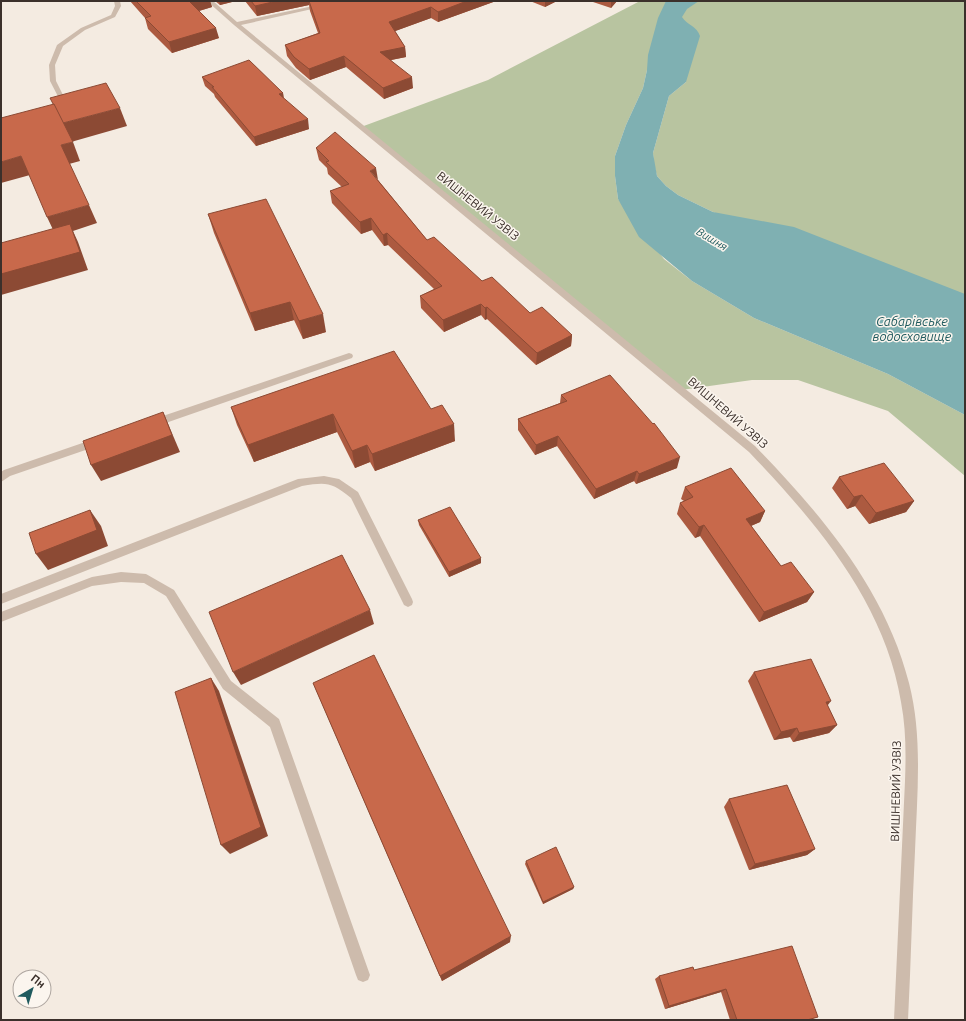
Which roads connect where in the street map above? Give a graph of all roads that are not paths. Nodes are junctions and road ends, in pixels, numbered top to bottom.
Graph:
1 (117, 1) edge
2 (210, 1) edge
3 (345, 1) edge
4 (236, 24) junction
5 (66, 107) edge
6 (349, 356) dead end
7 (148, 425) edge
8 (104, 440) edge
9 (1, 478) edge
10 (1, 599) edge
11 (408, 602) dead end
12 (1, 617) edge
13 (363, 975) dead end
14 (902, 1020) edge

1 - 5 street
2 - 4 street, ВИШНЕВИЙ УЗВІЗ
3 - 4 street
4 - 14 street, ВИШНЕВИЙ УЗВІЗ
6 - 7 street
8 - 9 street
10 - 11 street
12 - 13 street

